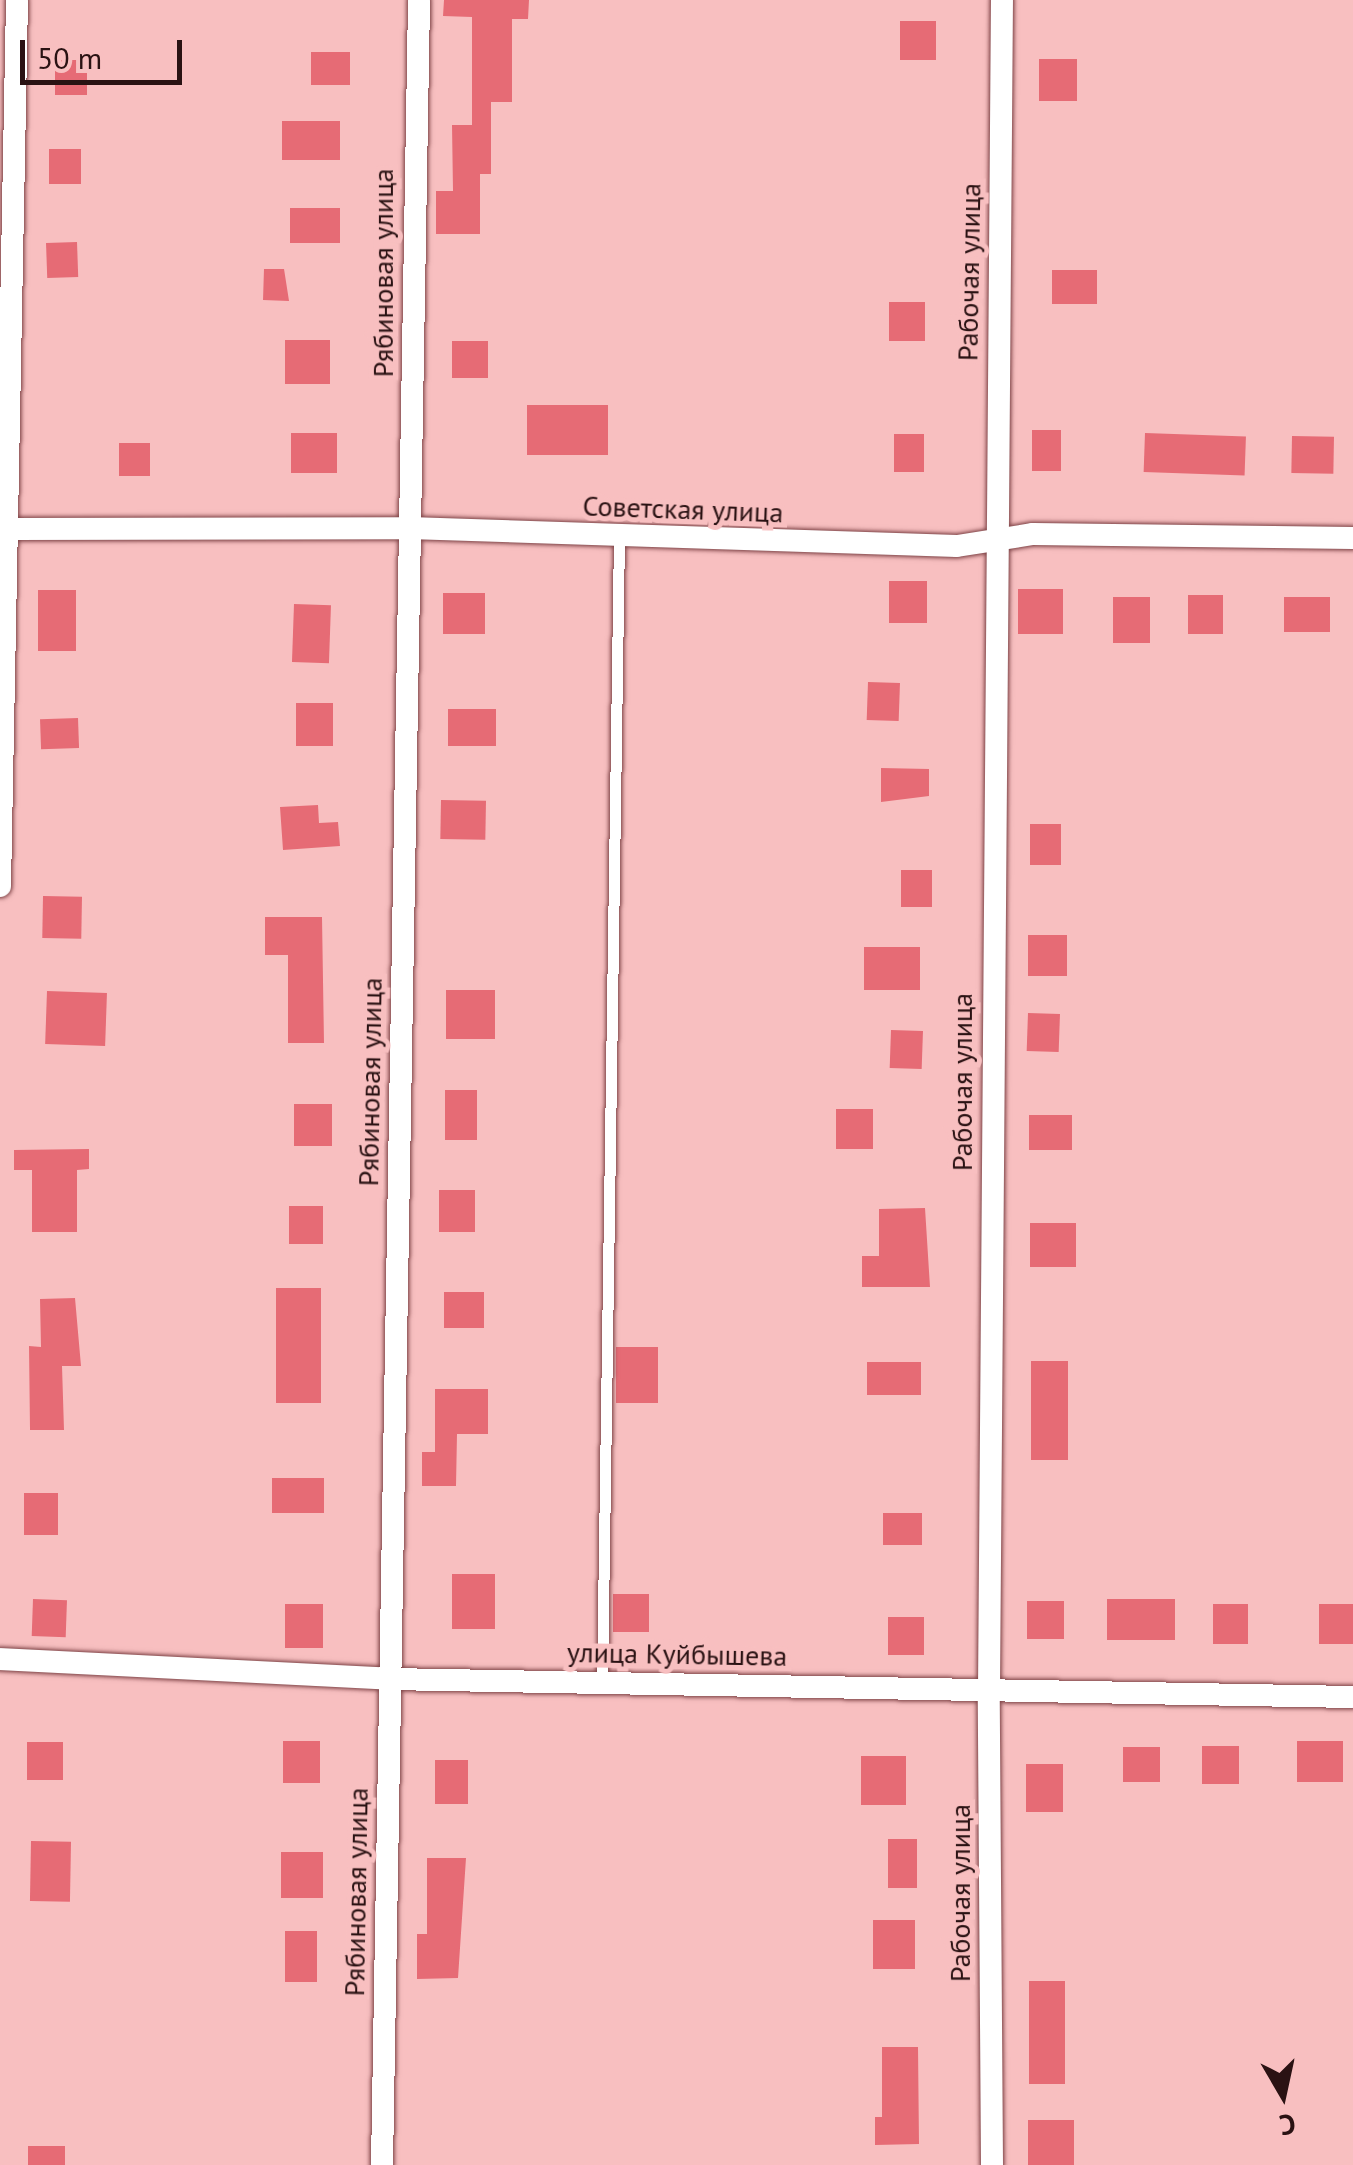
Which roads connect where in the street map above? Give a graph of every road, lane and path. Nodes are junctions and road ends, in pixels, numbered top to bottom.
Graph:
1 (18, 0) edge
2 (419, 0) edge
3 (1002, 0) edge
4 (409, 528) junction
5 (10, 529) junction
6 (996, 537) junction
7 (620, 538) junction
8 (1353, 538) edge
9 (0, 886) edge
10 (0, 1659) edge
11 (389, 1679) junction
12 (602, 1682) junction
13 (989, 1689) junction
14 (1353, 1697) edge
15 (382, 2165) edge
16 (992, 2165) edge

1 - 5 street
2 - 4 street, Рябиновая улица
3 - 6 street, Рабочая улица
4 - 5 street, Советская улица
4 - 7 street, Советская улица
4 - 11 street, Рябиновая улица
5 - 9 street
6 - 7 street, Советская улица
6 - 8 street, Советская улица
6 - 13 street, Рабочая улица
7 - 12 lane
10 - 11 street, улица Куйбышева
11 - 12 street, улица Куйбышева
11 - 15 street, Рябиновая улица
12 - 13 street, улица Куйбышева
13 - 14 street, улица Куйбышева
13 - 16 street, Рабочая улица

